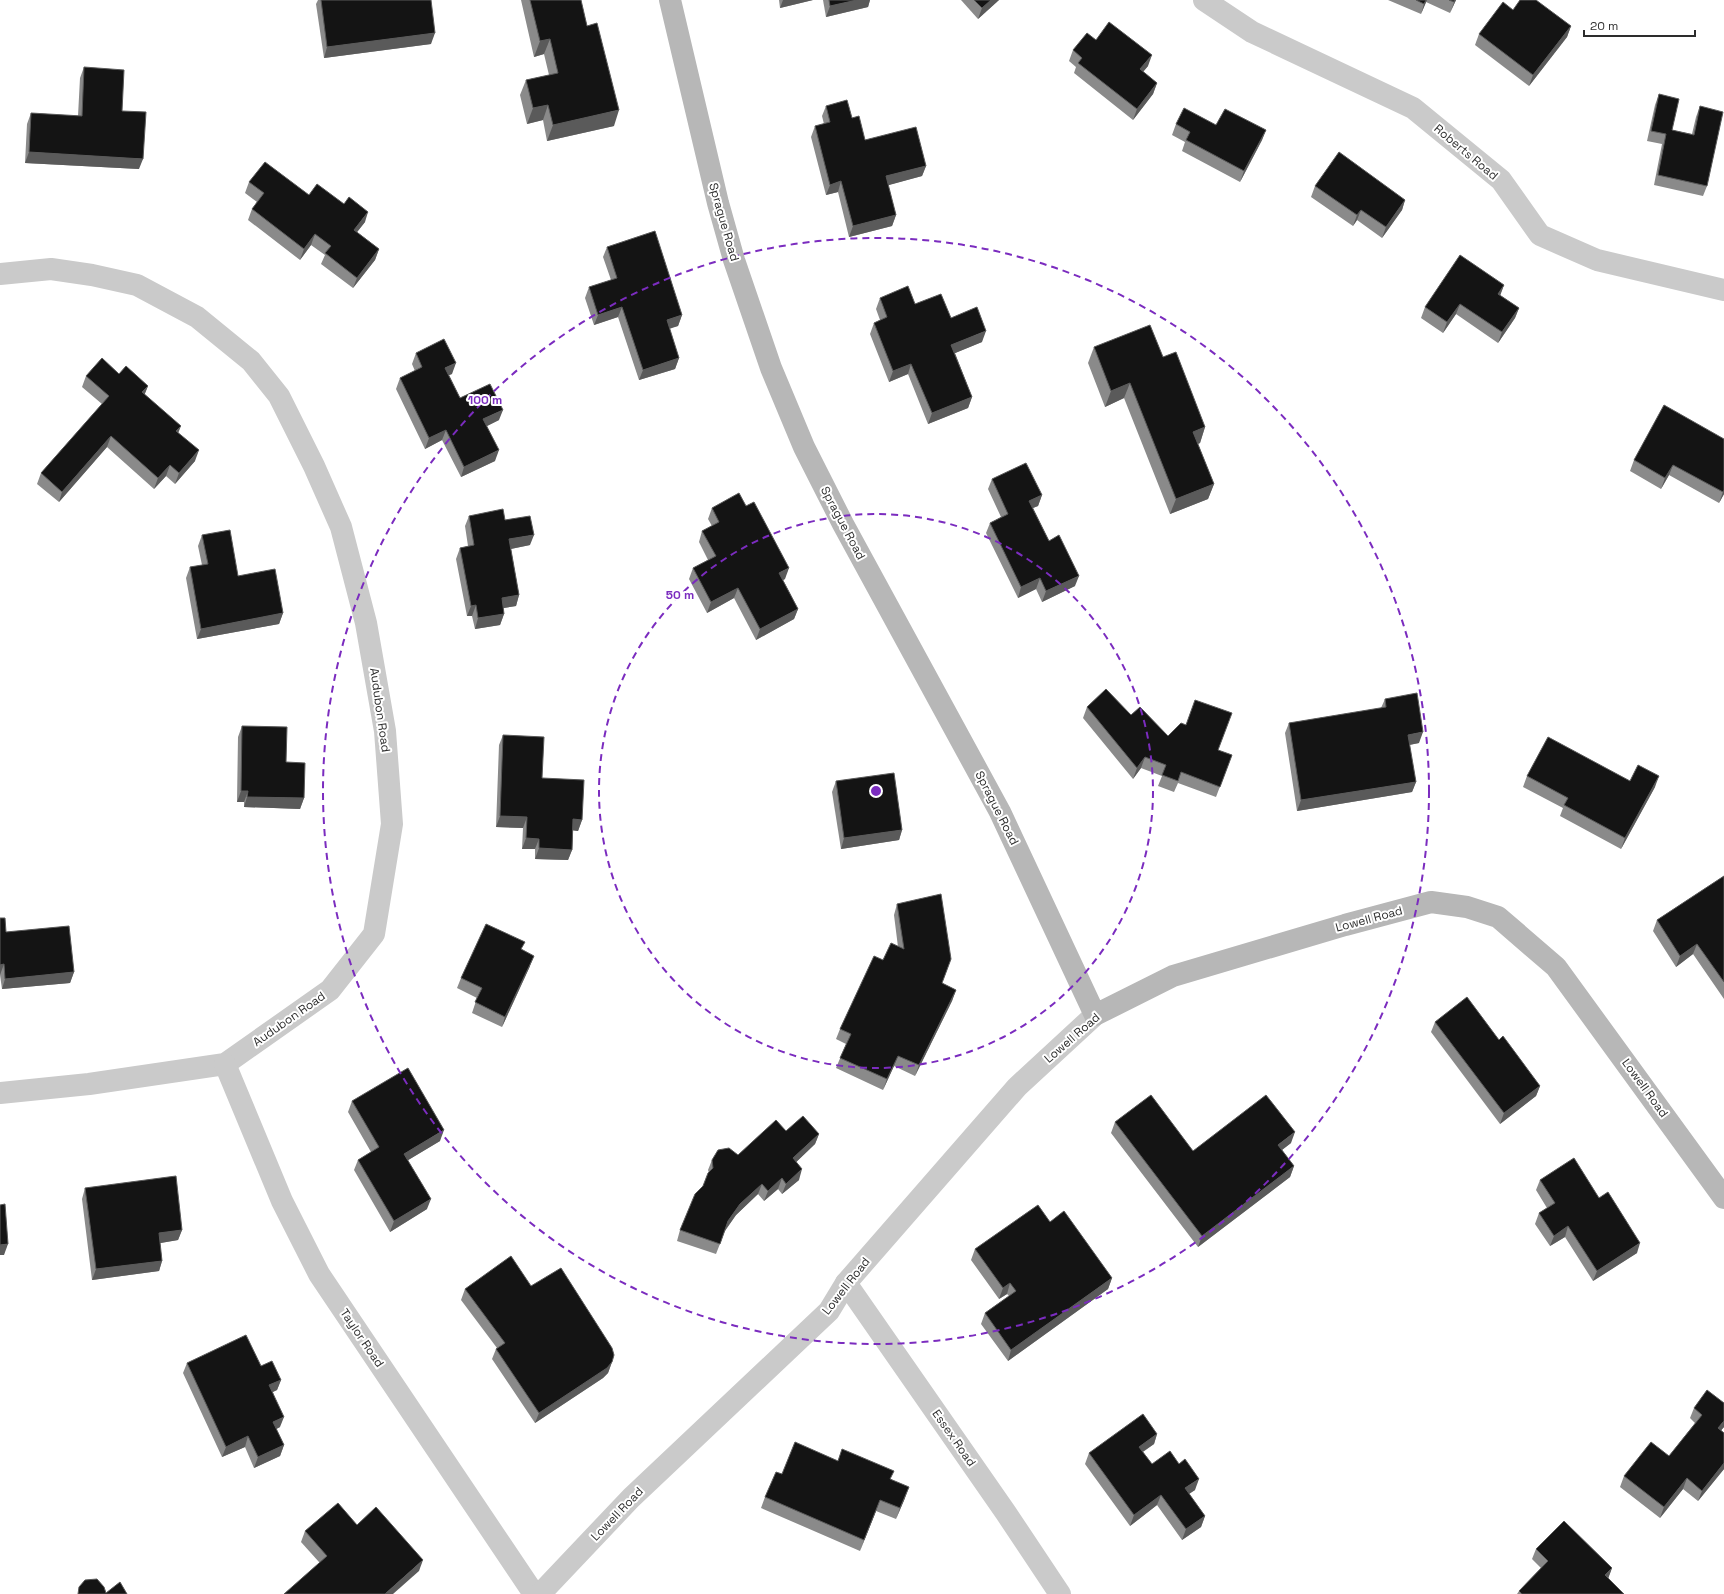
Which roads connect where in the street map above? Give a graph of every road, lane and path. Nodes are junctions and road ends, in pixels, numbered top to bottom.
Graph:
1 (670, 0) edge
2 (1204, 0) edge
3 (0, 274) edge
4 (1724, 290) edge
5 (1096, 1015) junction
6 (225, 1064) junction
7 (0, 1093) edge
8 (1724, 1198) edge
9 (846, 1283) junction
10 (534, 1594) edge
11 (540, 1594) edge
12 (1060, 1594) edge

1 - 5 street, Sprague Road
2 - 4 street, Roberts Road
3 - 6 street, Audubon Road
5 - 8 street, Lowell Road
5 - 9 street, Lowell Road
6 - 7 street, Audubon Road
6 - 10 street, Taylor Road
9 - 11 street, Lowell Road
9 - 12 street, Essex Road

